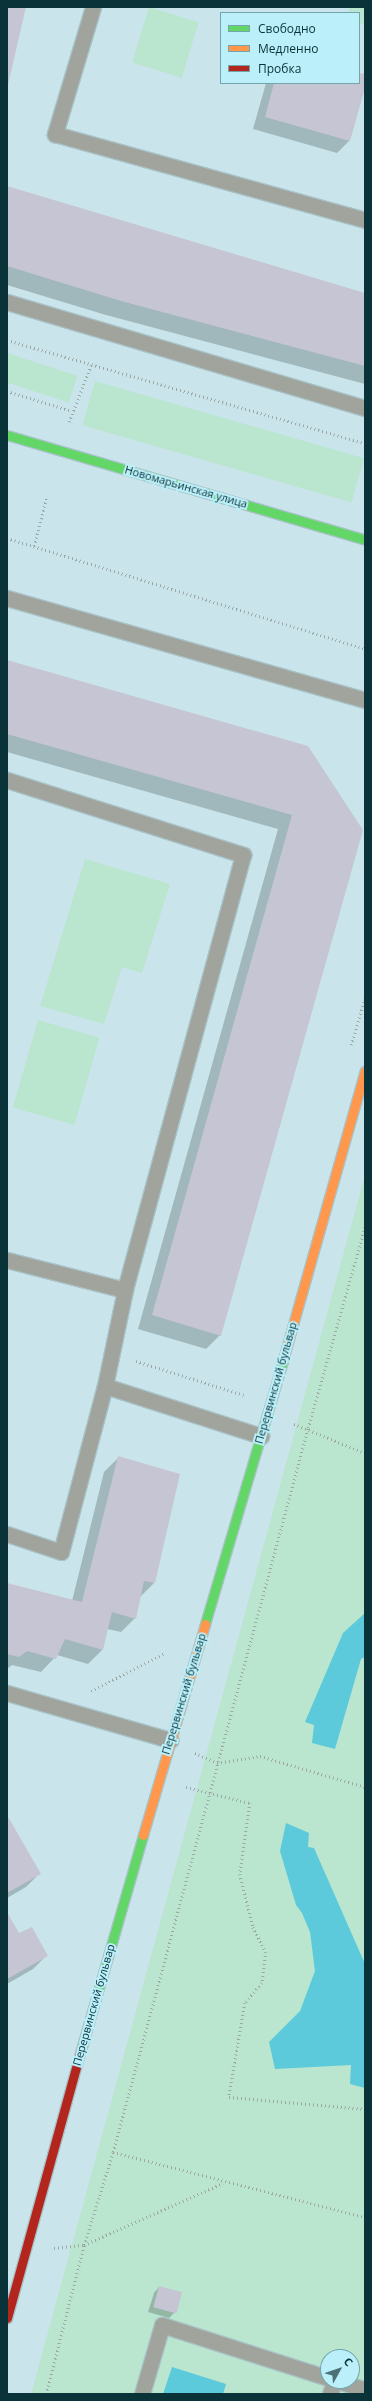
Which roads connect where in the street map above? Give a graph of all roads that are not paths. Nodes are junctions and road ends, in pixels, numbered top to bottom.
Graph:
1 (93, 7) edge
2 (365, 220) edge
3 (7, 302) edge
4 (365, 408) edge
5 (7, 435) edge
6 (365, 540) edge
7 (7, 598) edge
8 (365, 700) edge
9 (7, 780) edge
10 (365, 1071) edge
11 (7, 1260) edge
12 (126, 1290) junction
13 (105, 1386) junction
14 (261, 1436) junction
15 (7, 1534) edge
16 (7, 1693) edge
17 (170, 1740) junction
18 (7, 2318) edge
19 (320, 2375) edge
20 (142, 2394) edge

1 - 2 lane
3 - 4 lane
5 - 6 street, Новомарьинская улица
7 - 8 lane
9 - 12 lane
10 - 14 street, Перервинский бульвар
11 - 12 lane
12 - 13 lane
13 - 14 lane
13 - 15 lane
14 - 17 street, Перервинский бульвар
16 - 17 lane
17 - 18 street, Перервинский бульвар
19 - 20 lane

